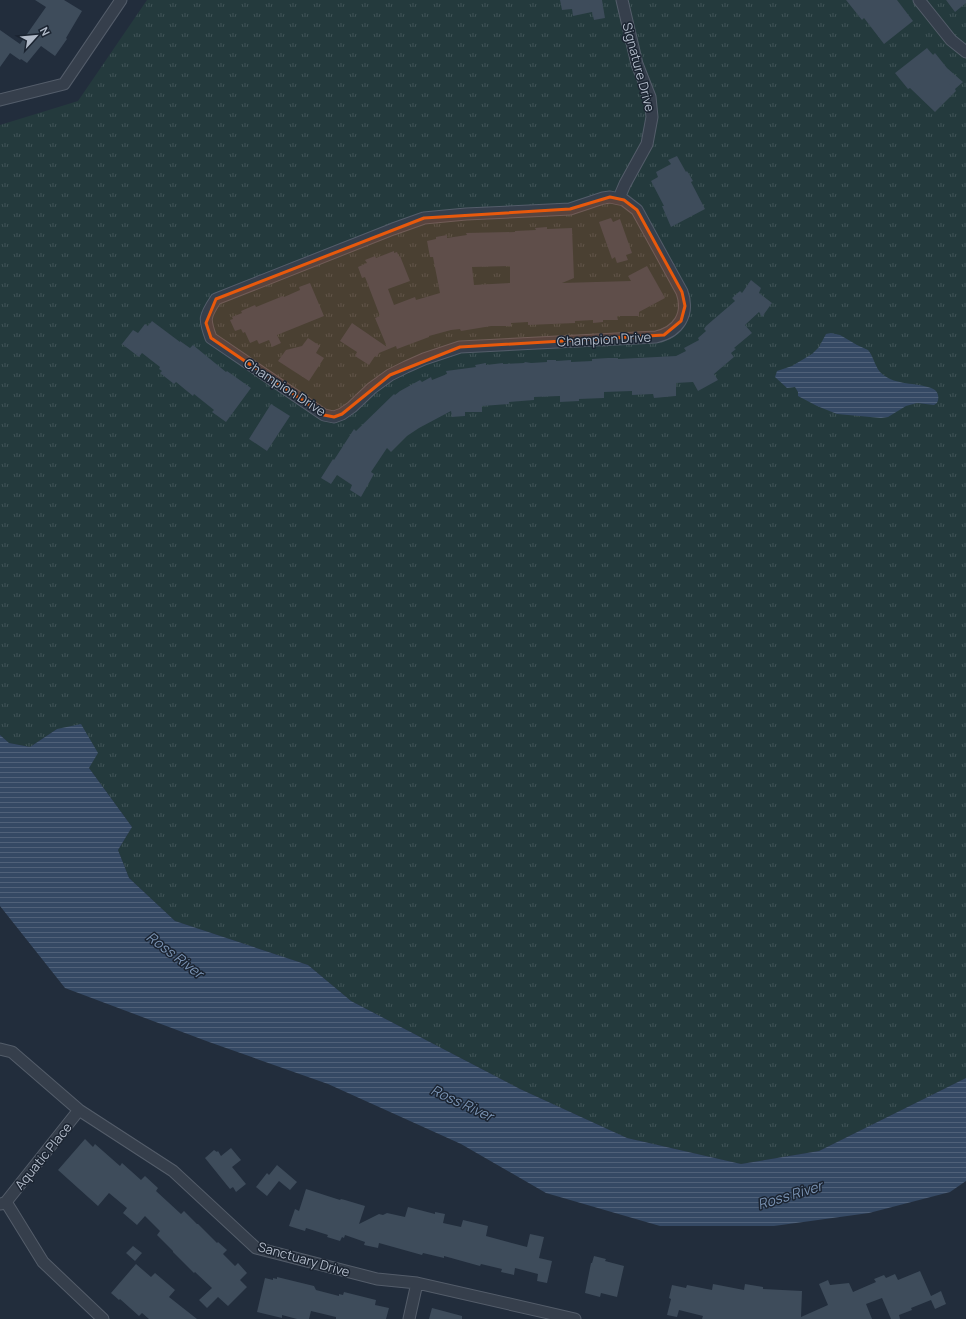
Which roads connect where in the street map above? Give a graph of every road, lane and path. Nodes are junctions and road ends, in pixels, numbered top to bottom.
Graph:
1 (121, 0) edge
2 (622, 0) edge
3 (920, 0) edge
4 (966, 52) edge
5 (0, 100) edge
6 (619, 198) junction
7 (0, 1049) edge
8 (79, 1110) junction
9 (3, 1203) edge
10 (417, 1282) junction
11 (103, 1319) edge
12 (409, 1319) edge
13 (575, 1319) edge

1 - 5 street
2 - 6 street, Signature Drive
3 - 4 street
6 - 6 street, Champion Drive
7 - 8 street, Sanctuary Drive
8 - 9 street, Aquatic Place
8 - 10 street, Sanctuary Drive
9 - 11 street, Aquatic Place
10 - 12 street
10 - 13 street, Sanctuary Drive

